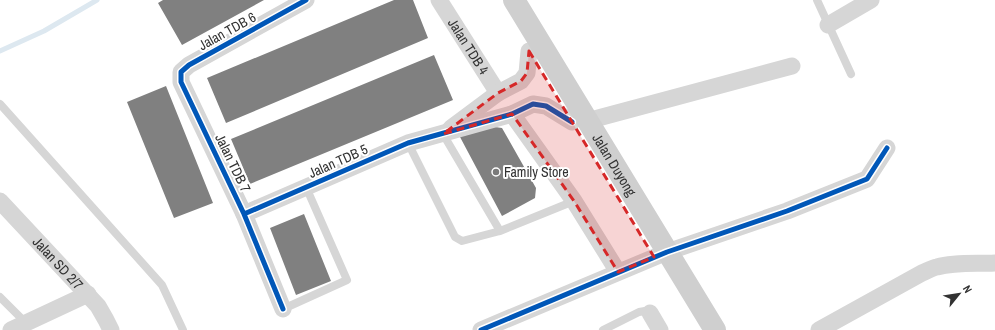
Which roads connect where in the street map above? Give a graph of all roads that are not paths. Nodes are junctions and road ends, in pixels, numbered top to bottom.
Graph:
1 (306, 0) edge
2 (439, 0) edge
3 (498, 0) edge
4 (514, 0) edge
5 (817, 0) edge
6 (871, 0) edge
7 (828, 25) junction
8 (529, 50) junction
9 (792, 66) dead end
10 (181, 72) joint
11 (851, 74) dead end
12 (498, 93) junction
13 (0, 104) edge
14 (512, 114) junction
15 (580, 121) junction
16 (443, 134) junction
17 (408, 143) junction
18 (887, 148) dead end
19 (306, 188) junction
20 (0, 201) edge
21 (574, 201) junction
22 (244, 214) junction
23 (500, 231) junction
24 (661, 255) junction
25 (995, 263) edge
26 (618, 272) junction
27 (88, 294) junction
28 (0, 297) edge
29 (283, 309) joint
30 (650, 313) joint
31 (18, 327) edge
32 (111, 330) edge
33 (183, 330) edge
34 (481, 330) edge
35 (603, 330) edge
36 (660, 330) edge
37 (699, 330) edge
38 (715, 330) edge
39 (819, 330) edge

1 - 10 street, Jalan TDB 6
2 - 12 street, Jalan TDB 4
3 - 8 main road, Jalan Duyong
4 - 15 main road, Jalan Duyong
5 - 7 lane
6 - 7 street
7 - 11 lane
8 - 12 street
8 - 15 main road, Jalan Duyong
9 - 15 street
10 - 22 street, Jalan TDB 7
12 - 16 street
13 - 33 lane
14 - 15 street, Jalan TDB 5
14 - 16 street, Jalan TDB 5
14 - 21 street
15 - 24 main road, Jalan Duyong
16 - 17 street, Jalan TDB 5
16 - 23 lane
17 - 19 street, Jalan TDB 5
17 - 23 lane
18 - 24 street
19 - 22 street, Jalan TDB 5
19 - 29 lane
20 - 27 street, Jalan SD 2/7
21 - 23 lane
21 - 26 street
22 - 29 street, Jalan TDB 7
24 - 26 street
24 - 37 main road, Jalan Duyong
24 - 38 main road, Jalan Duyong
25 - 39 street
26 - 34 street
27 - 31 street
27 - 32 street, Jalan SD 2/7
28 - 31 lane
30 - 35 lane
30 - 36 street

